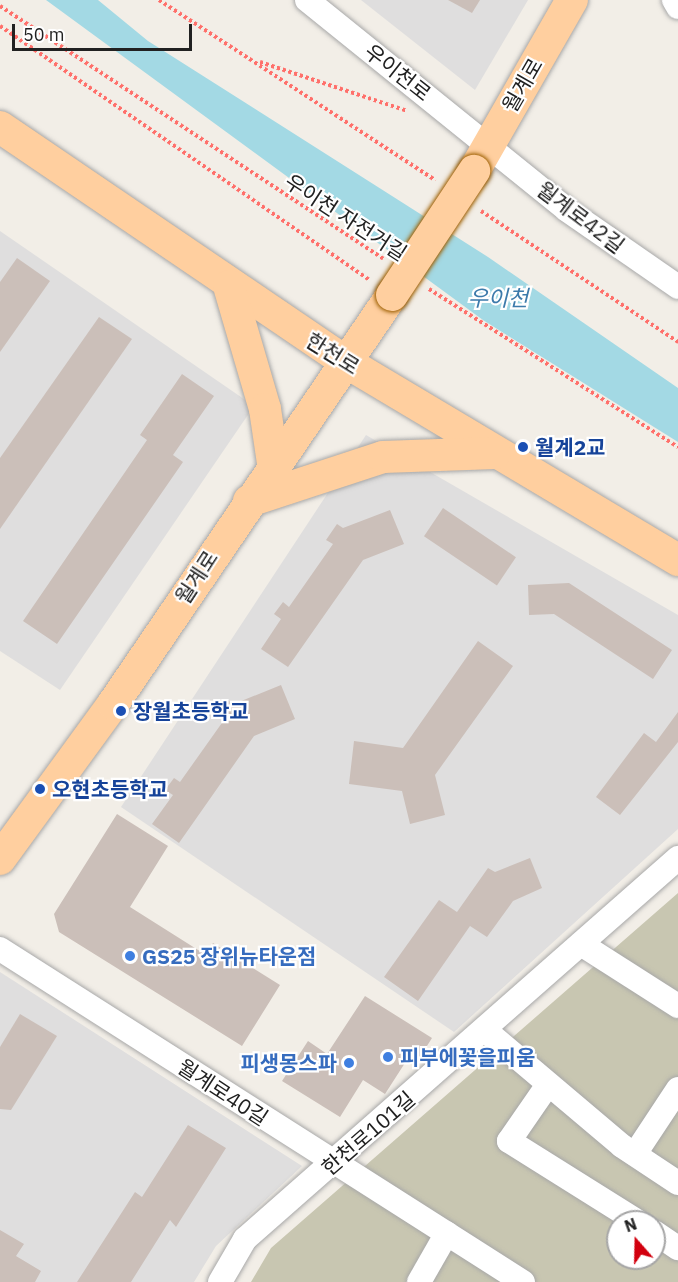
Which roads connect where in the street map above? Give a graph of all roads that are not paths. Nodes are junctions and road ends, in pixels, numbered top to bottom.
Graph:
1 (307, 0) edge
2 (572, 0) edge
3 (674, 0) edge
4 (678, 7) edge
5 (0, 127) edge
6 (481, 157) junction
7 (229, 286) junction
8 (678, 286) edge
9 (344, 361) junction
10 (499, 454) junction
11 (273, 463) junction
12 (249, 501) junction
13 (678, 560) edge
14 (0, 859) edge
15 (672, 872) edge
16 (581, 944) junction
17 (0, 949) edge
18 (678, 1006) edge
19 (486, 1031) junction
20 (547, 1086) junction
21 (678, 1089) edge
22 (635, 1154) junction
23 (334, 1162) junction
24 (678, 1183) edge
25 (619, 1210) edge
26 (447, 1233) junction
27 (220, 1282) edge
28 (419, 1282) edge
29 (523, 1282) edge

1 - 6 street, 우이천로
2 - 6 main road, 월계로
3 - 4 street
5 - 7 main road, 한천로
6 - 8 street, 월계로42길
6 - 9 main road, 월계로, bridge
7 - 9 main road, 한천로
7 - 11 main road
9 - 10 main road, 한천로
9 - 11 main road, 월계로
10 - 12 main road
10 - 13 main road, 한천로
11 - 12 main road, 월계로
12 - 14 main road, 월계로
15 - 16 street, 한천로101길
16 - 18 street
16 - 19 street, 한천로101길
17 - 23 street, 월계로40길
19 - 20 street
19 - 23 street, 한천로101길
20 - 22 street
20 - 25 street
21 - 22 street
22 - 24 street
23 - 26 street, 월계로40길
23 - 27 street, 한천로101길
26 - 28 street
26 - 29 street, 월계로40길

